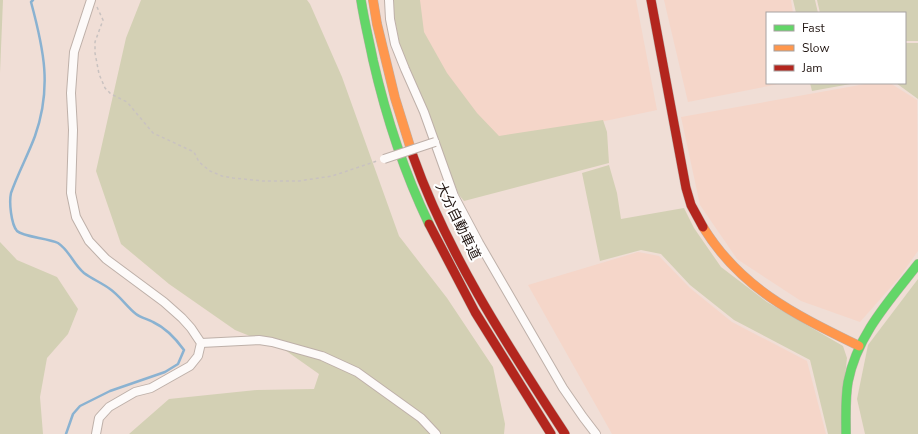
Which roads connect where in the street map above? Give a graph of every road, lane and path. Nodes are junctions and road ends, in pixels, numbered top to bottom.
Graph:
1 (361, 0) edge
2 (373, 0) edge
3 (389, 0) edge
4 (651, 0) edge
5 (94, 3) edge
6 (435, 142) junction
7 (384, 159) joint
8 (918, 264) edge
9 (201, 343) junction
10 (859, 346) junction
11 (96, 434) edge
12 (436, 434) edge
13 (551, 434) edge
14 (565, 434) edge
15 (596, 434) edge
16 (846, 434) edge

1 - 13 main road, 大分自動車道
2 - 14 main road, 大分自動車道
3 - 6 street
4 - 10 main road
5 - 7 path
5 - 9 street
6 - 7 street, bridge
6 - 15 street
8 - 10 main road
9 - 11 street
9 - 12 street
10 - 16 main road

